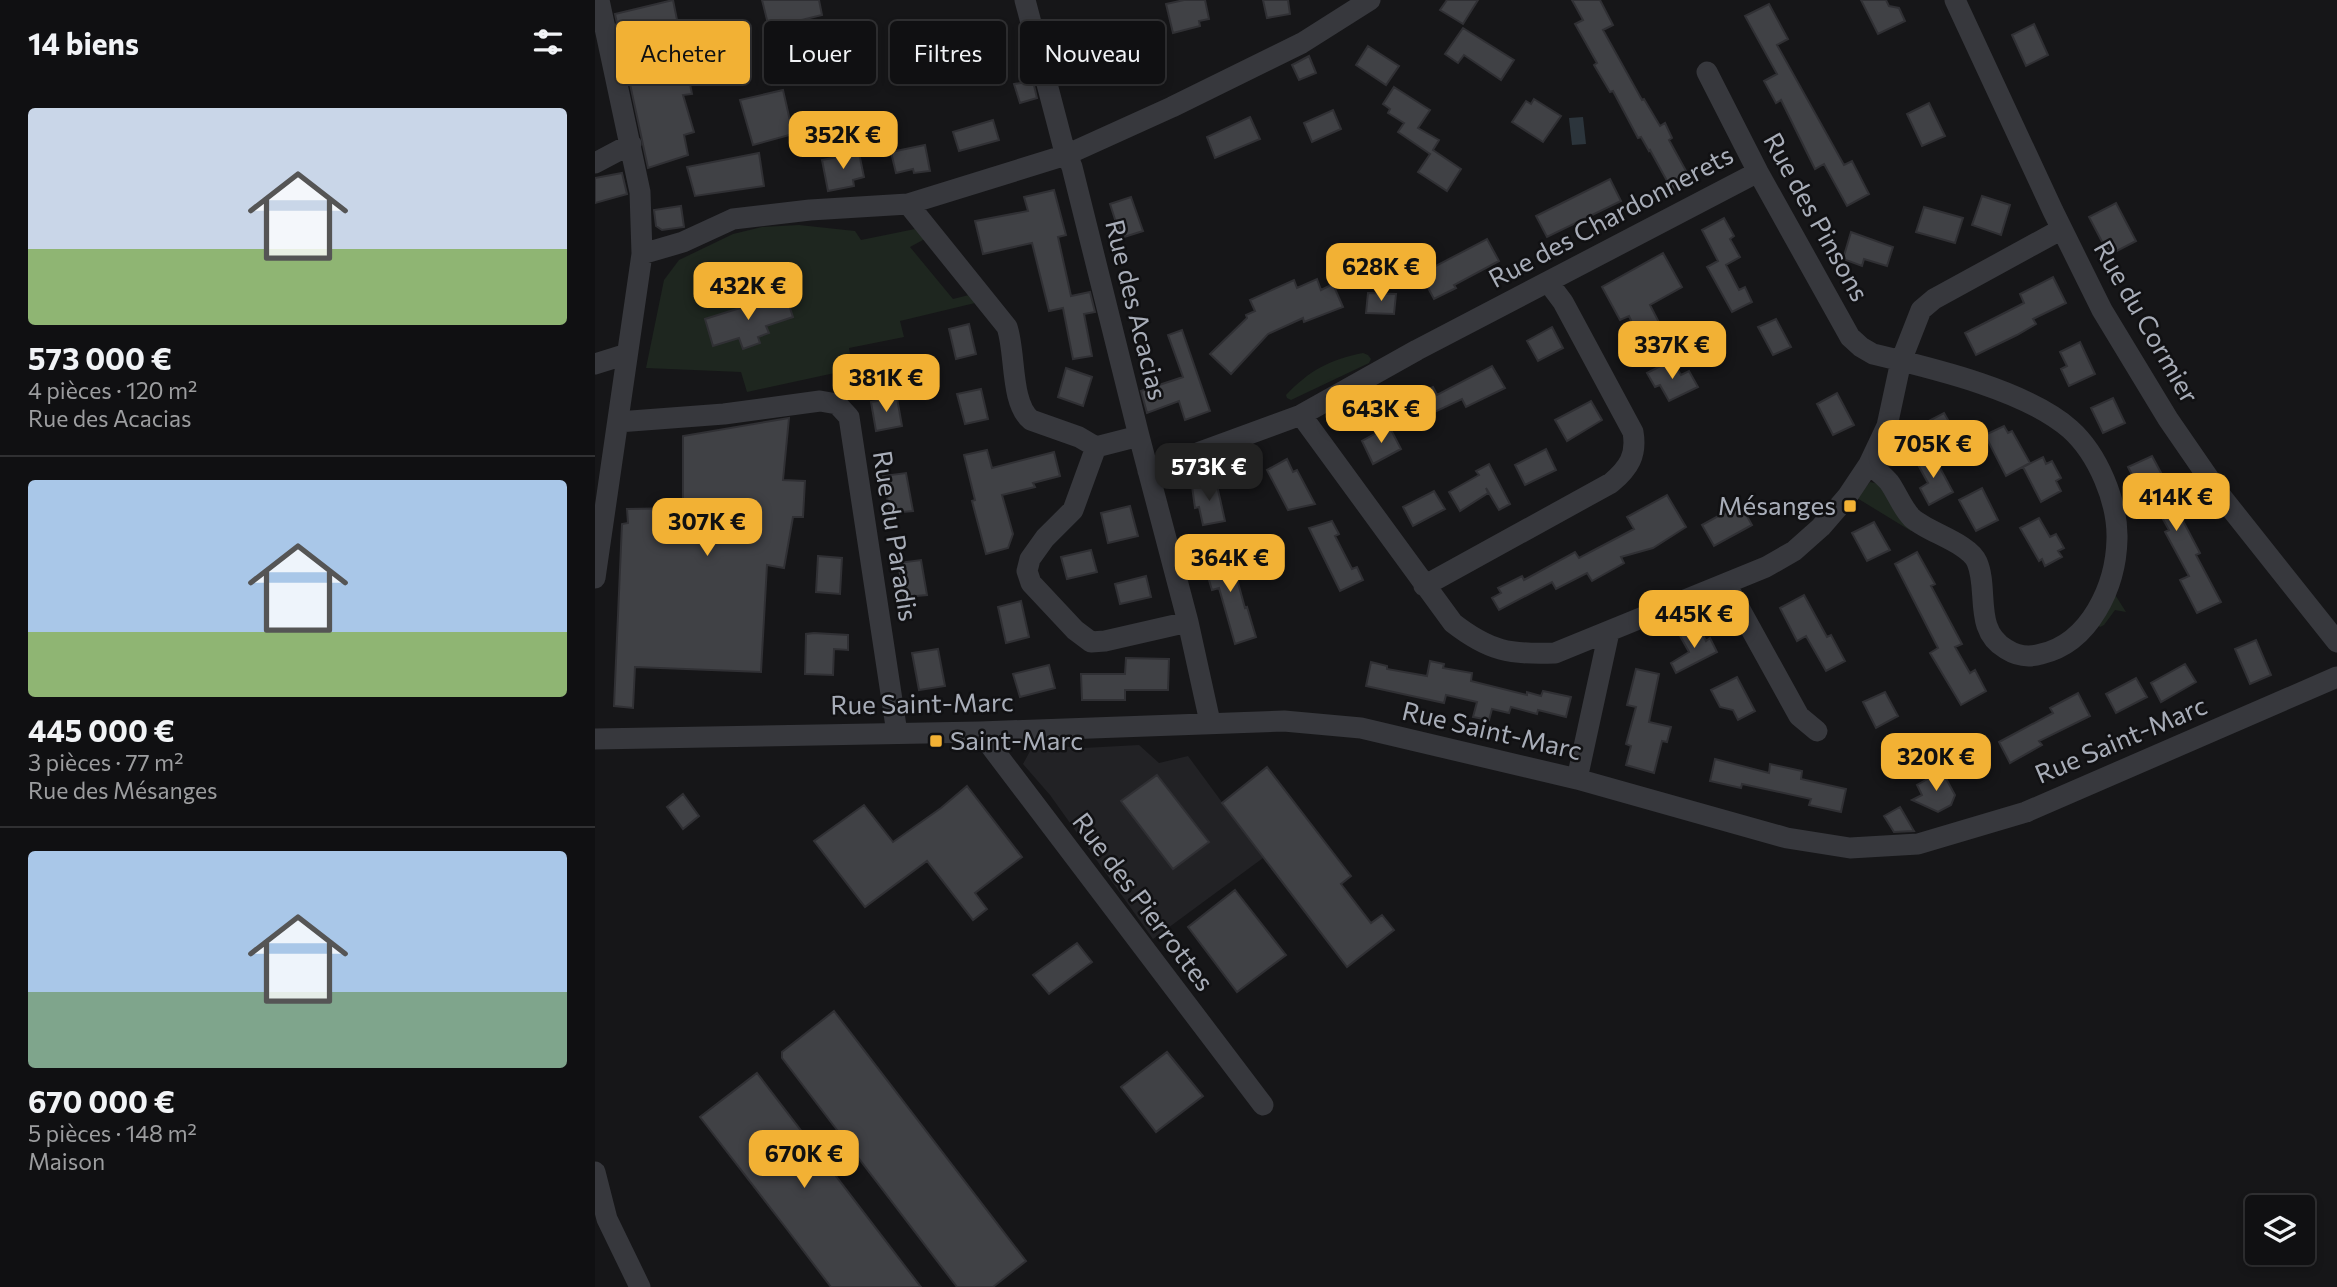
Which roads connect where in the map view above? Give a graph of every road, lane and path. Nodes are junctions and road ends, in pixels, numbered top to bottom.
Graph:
1 (599, 0) edge
2 (1025, 0) edge
3 (1370, 0) edge
4 (1955, 0) edge
5 (1707, 72) dead end
6 (631, 144) junction
7 (1066, 155) junction
8 (595, 163) edge
9 (1758, 172) junction
10 (908, 204) junction
11 (2062, 229) junction
12 (642, 254) junction
13 (1548, 282) junction
14 (627, 354) junction
15 (1901, 361) junction
16 (595, 364) edge
17 (1301, 415) junction
18 (618, 422) junction
19 (1139, 436) junction
20 (1095, 447) junction
21 (1869, 464) junction
22 (1148, 471) junction
23 (595, 578) edge
24 (1726, 584) junction
25 (1424, 586) junction
26 (1188, 622) junction
27 (1609, 632) junction
28 (2337, 642) edge
29 (2337, 677) edge
30 (1210, 722) junction
31 (1817, 731) dead end
32 (980, 732) junction
33 (897, 733) junction
34 (595, 739) edge
35 (1577, 779) junction
36 (1263, 1105) dead end
37 (595, 1172) edge
38 (640, 1287) edge

1 - 6 street
2 - 7 street, Rue des Acacias
3 - 7 street
4 - 11 street, Rue du Cormier
5 - 9 street, Rue des Pinsons
6 - 8 street
6 - 12 street
7 - 10 street
7 - 19 street, Rue des Acacias
9 - 13 street, Rue des Chardonnerets
9 - 15 street, Rue des Pinsons
10 - 12 street
10 - 20 street
11 - 15 street
11 - 28 street, Rue du Cormier
12 - 14 street
13 - 17 street, Rue des Chardonnerets
13 - 25 street
14 - 16 street
14 - 18 street
15 - 21 street
15 - 21 street, Rue des Pinsons
17 - 22 street, Rue des Chardonnerets
17 - 25 street
18 - 23 street
18 - 33 street, Rue du Paradis
19 - 20 street
19 - 22 street, Rue des Acacias
20 - 26 street
21 - 24 street
22 - 26 street, Rue des Acacias
24 - 27 street
24 - 31 street
25 - 27 street
26 - 30 street, Rue des Acacias
27 - 35 street
29 - 35 street, Rue Saint-Marc
30 - 32 street, Rue Saint-Marc
30 - 35 street, Rue Saint-Marc
32 - 33 street, Rue Saint-Marc
32 - 36 street, Rue des Pierrottes
33 - 34 street, Rue Saint-Marc
37 - 38 street

